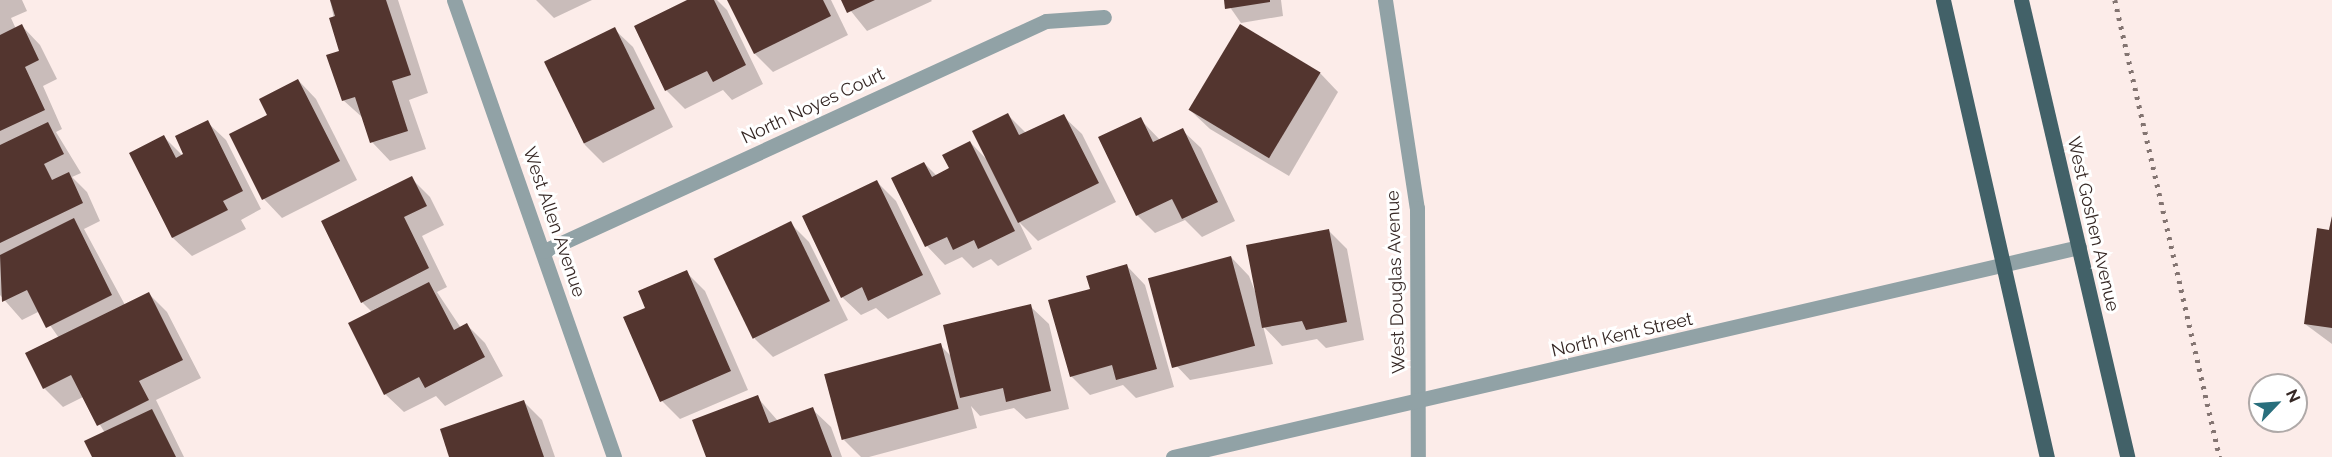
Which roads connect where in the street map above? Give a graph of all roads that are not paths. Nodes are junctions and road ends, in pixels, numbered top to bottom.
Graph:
1 (454, 0) edge
2 (1385, 0) edge
3 (1943, 0) edge
4 (2021, 0) edge
5 (1104, 17) dead end
6 (2079, 247) junction
7 (544, 251) junction
8 (2004, 268) junction
9 (1419, 401) junction
10 (614, 457) edge
11 (1173, 457) edge
12 (1419, 457) edge
13 (2047, 457) edge
14 (2127, 457) edge

1 - 7 street, West Allen Avenue
2 - 9 street, West Douglas Avenue
3 - 8 main road
4 - 6 main road, West Goshen Avenue
5 - 7 street, North Noyes Court
6 - 8 street, North Kent Street
6 - 14 main road, West Goshen Avenue
7 - 10 street, West Allen Avenue
8 - 9 street, North Kent Street
8 - 13 main road
9 - 11 street, North Kent Street
9 - 12 street, West Douglas Avenue

